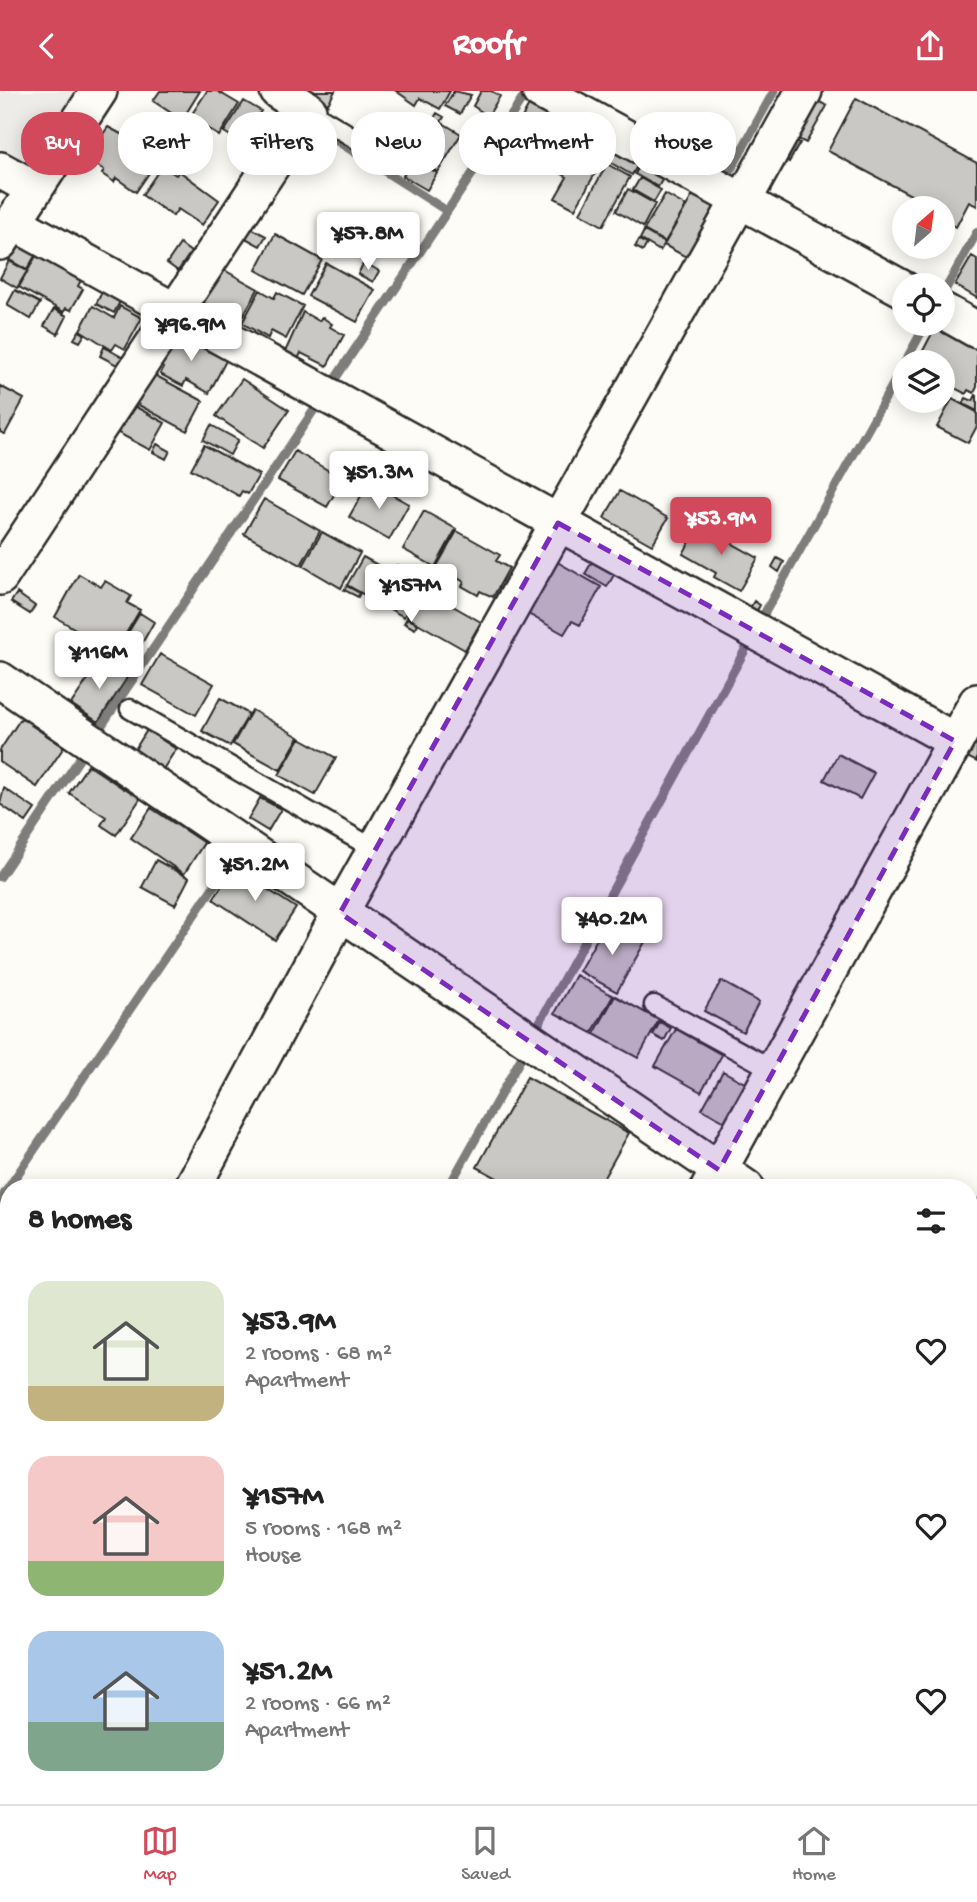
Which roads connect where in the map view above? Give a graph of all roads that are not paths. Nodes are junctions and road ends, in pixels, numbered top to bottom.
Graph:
1 (99, 91) edge
2 (278, 91) edge
3 (540, 91) edge
4 (803, 91) edge
5 (308, 110) junction
6 (351, 136) edge
7 (0, 170) edge
8 (35, 190) junction
9 (741, 200) junction
10 (7, 232) edge
11 (892, 283) edge
12 (175, 311) junction
13 (955, 318) edge
14 (977, 330) edge
15 (558, 523) junction
16 (0, 577) edge
17 (0, 680) edge
18 (977, 702) edge
19 (130, 709) dead end
20 (955, 741) junction
21 (376, 850) junction
22 (341, 913) junction
23 (654, 1005) dead end
24 (774, 1070) junction
25 (197, 1179) edge
26 (720, 1179) edge
27 (725, 1179) edge

1 - 8 street
2 - 5 street
3 - 9 street
4 - 9 street
5 - 6 lane
5 - 12 street
7 - 8 street
8 - 10 street
9 - 11 street
9 - 15 street
10 - 12 street
12 - 15 street
12 - 16 street
13 - 14 street
15 - 20 street
15 - 21 street
17 - 22 street
18 - 20 street
19 - 21 lane
20 - 24 street
21 - 22 street
22 - 25 street
22 - 26 street
23 - 24 lane
24 - 27 street

